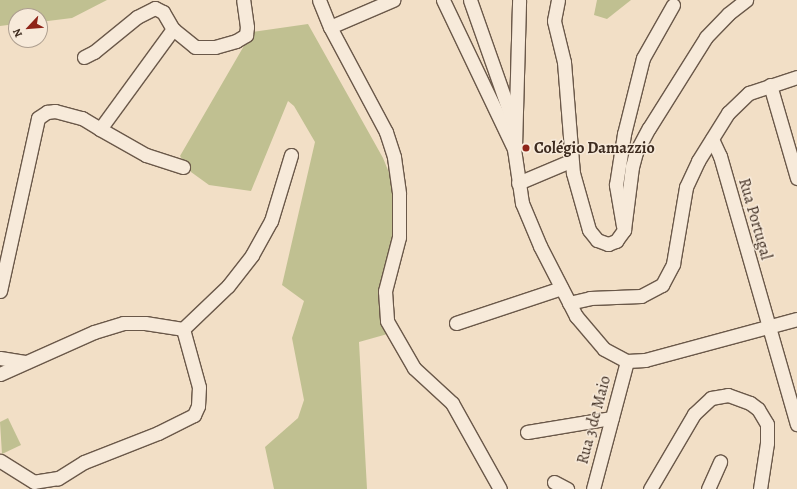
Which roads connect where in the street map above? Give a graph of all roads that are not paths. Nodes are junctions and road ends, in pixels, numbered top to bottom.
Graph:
1 (243, 0) edge
2 (319, 0) edge
3 (392, 0) edge
4 (443, 0) edge
5 (470, 0) edge
6 (519, 0) edge
7 (558, 0) edge
8 (746, 0) edge
9 (674, 5) dead end
10 (330, 27) junction
11 (173, 29) junction
12 (84, 57) dead end
13 (797, 77) edge
14 (770, 85) junction
15 (100, 129) junction
16 (516, 130) junction
17 (712, 139) junction
18 (514, 149) junction
19 (291, 154) dead end
20 (570, 161) junction
21 (183, 167) dead end
22 (797, 178) edge
23 (518, 183) junction
24 (624, 230) junction
25 (561, 288) junction
26 (0, 291) edge
27 (569, 303) junction
28 (797, 319) edge
29 (456, 323) dead end
30 (769, 327) junction
31 (183, 329) junction
32 (0, 358) edge
33 (627, 361) junction
34 (25, 362) junction
35 (0, 374) edge
36 (612, 418) junction
37 (797, 424) edge
38 (527, 432) dead end
39 (720, 462) dead end
40 (0, 464) edge
41 (554, 482) dead end
42 (500, 489) edge
43 (567, 489) edge
44 (593, 489) edge
45 (650, 489) edge
46 (708, 489) edge
47 (760, 489) edge

1 - 11 street
2 - 10 street
3 - 10 street
4 - 18 street
5 - 16 street
6 - 16 street
7 - 20 street
8 - 24 street
9 - 24 street
10 - 42 street
11 - 12 street
11 - 15 street
13 - 14 street
14 - 17 street
14 - 22 street
15 - 21 street
15 - 26 street
16 - 18 street
17 - 27 street
17 - 30 street, Rua Portugal
18 - 23 street
19 - 31 street
20 - 23 street
20 - 24 street
23 - 25 street
25 - 27 street
25 - 29 street
27 - 33 street
28 - 30 street
30 - 33 street
30 - 37 street, Rua Portugal
31 - 34 street
31 - 40 street
32 - 34 street
33 - 36 street, Rua 3 de Maio
34 - 35 street
36 - 38 street
36 - 44 street, Rua 3 de Maio
39 - 46 street
41 - 43 street
45 - 47 street

